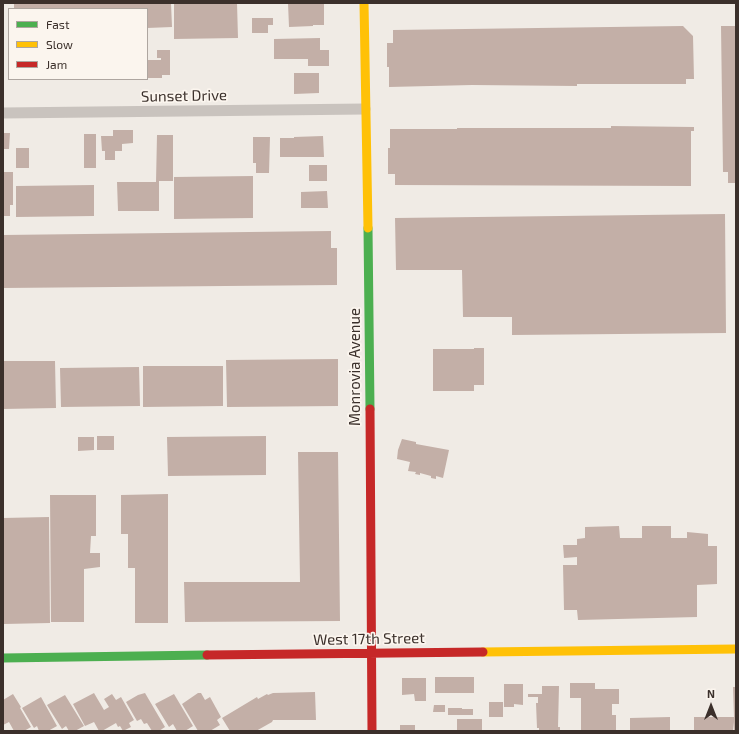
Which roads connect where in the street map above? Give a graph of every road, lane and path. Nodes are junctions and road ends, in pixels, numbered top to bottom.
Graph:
1 (364, 3) edge
2 (365, 109) junction
3 (3, 113) edge
4 (736, 649) edge
5 (371, 653) junction
6 (3, 658) edge
7 (372, 731) edge

1 - 2 street, Monrovia Avenue
2 - 3 street, Sunset Drive
2 - 5 street, Monrovia Avenue
4 - 5 street, West 17th Street
5 - 6 street, West 17th Street
5 - 7 street, Monrovia Avenue

